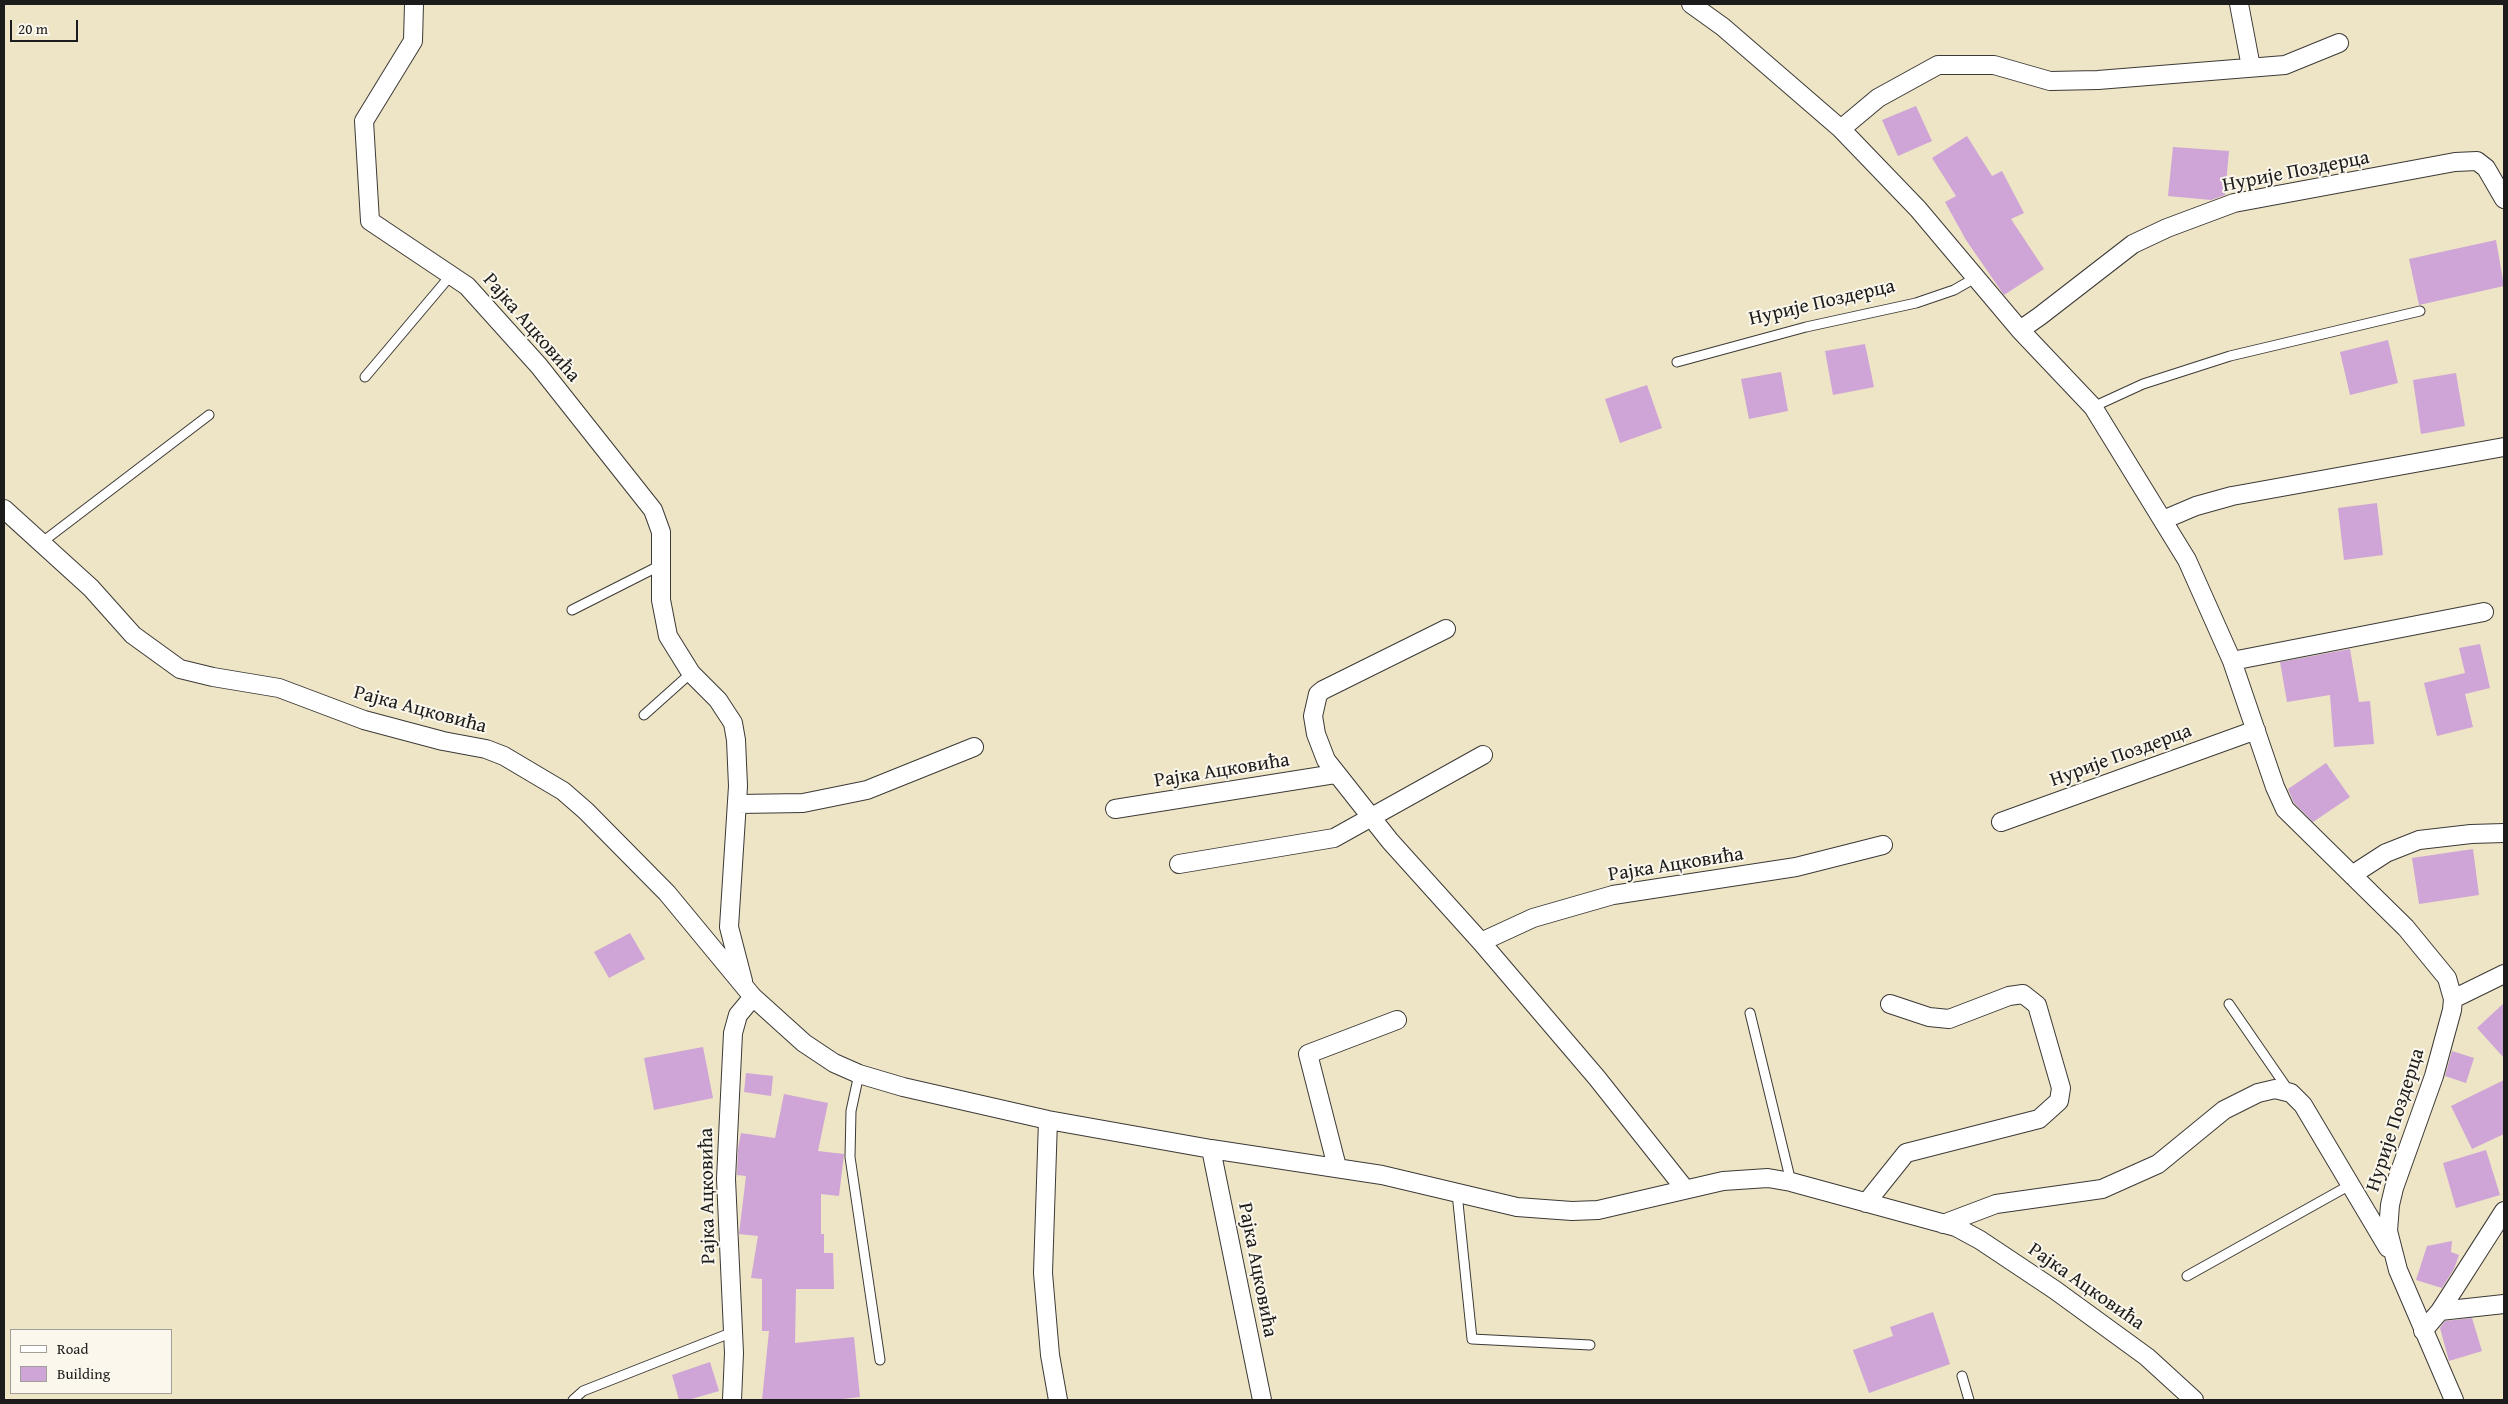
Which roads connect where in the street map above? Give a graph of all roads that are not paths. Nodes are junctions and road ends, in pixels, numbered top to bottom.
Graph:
1 (414, 4) edge
2 (1691, 4) edge
3 (2240, 4) edge
4 (2339, 43) dead end
5 (2251, 67) junction
6 (1841, 129) junction
7 (2504, 196) edge
8 (451, 275) junction
9 (1975, 278) junction
10 (2420, 311) dead end
11 (2020, 330) junction
12 (1677, 362) dead end
13 (365, 377) dead end
14 (2093, 407) junction
15 (209, 415) dead end
16 (2504, 447) edge
17 (4, 509) edge
18 (2163, 520) junction
19 (41, 543) junction
20 (661, 565) junction
21 (572, 610) dead end
22 (2484, 612) dead end
23 (1446, 629) dead end
24 (2232, 661) junction
25 (691, 673) junction
26 (644, 715) dead end
27 (2256, 730) junction
28 (974, 747) dead end
29 (1483, 755) dead end
30 (1335, 774) junction
31 (738, 804) junction
32 (1115, 809) dead end
33 (1371, 818) junction
34 (2001, 822) dead end
35 (2504, 833) edge
36 (1883, 845) dead end
37 (1180, 864) dead end
38 (2352, 875) junction
39 (1481, 942) junction
40 (2504, 974) edge
41 (749, 993) junction
42 (2453, 999) junction
43 (1890, 1004) dead end
44 (2229, 1004) dead end
45 (1750, 1013) dead end
46 (1397, 1020) dead end
47 (859, 1074) junction
48 (2283, 1091) junction
49 (1048, 1120) junction
50 (1211, 1149) junction
51 (1337, 1167) junction
52 (1791, 1182) junction
53 (2350, 1185) junction
54 (1685, 1189) junction
55 (1457, 1194) junction
56 (1866, 1203) junction
57 (2504, 1211) edge
58 (1944, 1224) junction
59 (2392, 1256) junction
60 (2187, 1276) dead end
61 (2504, 1304) edge
62 (2440, 1310) junction
63 (733, 1332) junction
64 (2424, 1332) junction
65 (1590, 1345) dead end
66 (880, 1360) dead end
67 (1962, 1376) dead end
68 (573, 1400) edge
69 (732, 1400) edge
70 (1058, 1400) edge
71 (1262, 1400) edge
72 (1969, 1400) edge
73 (2194, 1400) edge
74 (2454, 1400) edge

1 - 8 street, Рајка Ацковића
2 - 6 street, Нурије Поздерца
3 - 5 street
4 - 5 street
5 - 6 street
6 - 9 street, Нурије Поздерца
7 - 11 street, Нурије Поздерца
8 - 13 lane, Рајка Ацковића
8 - 20 street, Рајка Ацковића
9 - 11 street, Нурије Поздерца
9 - 12 lane, Нурије Поздерца
10 - 14 lane
11 - 14 street, Нурије Поздерца
14 - 18 street, Нурије Поздерца
15 - 19 lane
16 - 18 street
17 - 19 street, Рајка Ацковића
18 - 24 street, Нурије Поздерца
19 - 41 street, Рајка Ацковића
20 - 21 lane
20 - 25 street, Рајка Ацковића
22 - 24 street
23 - 30 street
24 - 27 street, Нурије Поздерца
25 - 26 lane
25 - 31 street, Рајка Ацковића
27 - 34 street, Нурије Поздерца
27 - 38 street, Нурије Поздерца
28 - 31 street
29 - 33 street
30 - 32 street, Рајка Ацковића
30 - 33 street
31 - 41 street, Рајка Ацковића
33 - 37 street
33 - 39 street
35 - 38 street
36 - 39 street, Рајка Ацковића
38 - 42 street, Нурије Поздерца
39 - 54 street
40 - 42 street
41 - 47 street, Рајка Ацковића
41 - 63 street, Рајка Ацковића
42 - 59 street, Нурије Поздерца
43 - 56 street
44 - 48 lane, Нурије Поздерца
45 - 52 lane
46 - 51 street
47 - 49 street, Рајка Ацковића
47 - 66 lane
48 - 53 street, Нурије Поздерца
48 - 58 street
49 - 50 street, Рајка Ацковића
49 - 70 street
50 - 51 street, Рајка Ацковића
50 - 71 street, Рајка Ацковића
51 - 55 street, Рајка Ацковића
52 - 54 street, Рајка Ацковића
52 - 56 street, Рајка Ацковића
53 - 59 street, Нурије Поздерца
53 - 60 lane, Нурије Поздерца
54 - 55 street, Рајка Ацковића
55 - 65 lane
56 - 58 street, Рајка Ацковића
57 - 62 street
58 - 73 street, Рајка Ацковића
59 - 64 street, Нурије Поздерца
61 - 62 street
62 - 64 street
63 - 68 lane
63 - 69 street, Рајка Ацковића
64 - 74 street, Нурије Поздерца
67 - 72 lane

